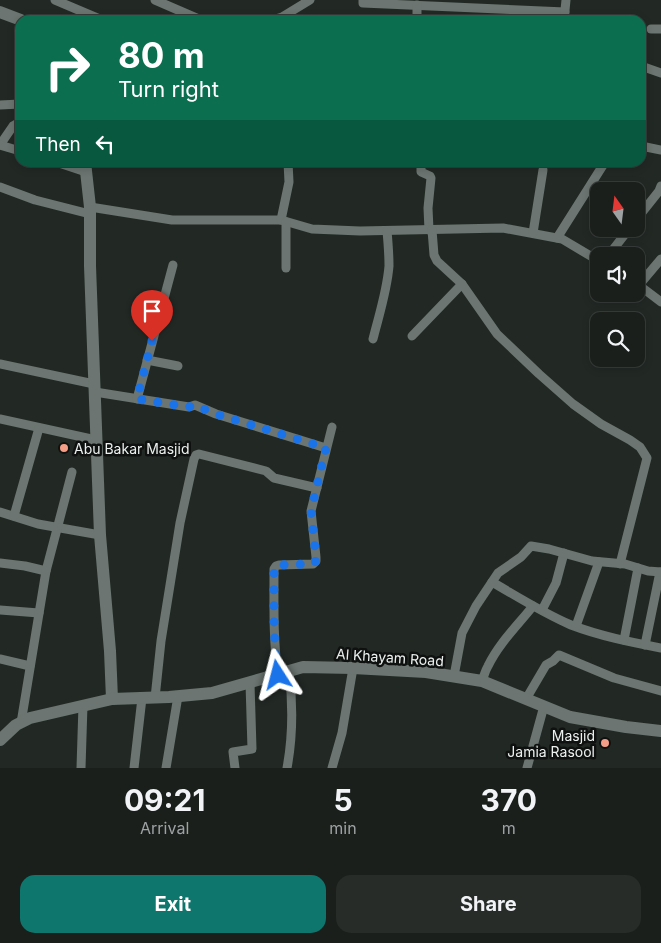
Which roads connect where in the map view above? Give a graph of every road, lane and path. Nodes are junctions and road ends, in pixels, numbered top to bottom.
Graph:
1 (55, 0) edge
2 (155, 0) edge
3 (310, 0) edge
4 (363, 0) edge
5 (566, 0) edge
6 (417, 5) junction
7 (0, 12) edge
8 (90, 15) edge
9 (190, 15) edge
10 (285, 15) edge
11 (417, 15) edge
12 (551, 15) edge
13 (564, 15) edge
14 (15, 18) edge
15 (651, 29) dead end
16 (661, 29) edge
17 (646, 68) edge
18 (661, 73) edge
19 (0, 104) edge
20 (15, 104) edge
21 (15, 125) edge
22 (0, 145) edge
23 (646, 147) edge
24 (15, 150) edge
25 (661, 150) edge
26 (86, 167) edge
27 (288, 167) edge
28 (421, 167) edge
29 (602, 167) edge
30 (543, 170) dead end
31 (661, 186) edge
32 (0, 187) edge
33 (645, 208) edge
34 (90, 211) junction
35 (283, 221) junction
36 (431, 230) junction
37 (387, 231) junction
38 (533, 233) junction
39 (557, 238) junction
40 (590, 256) edge
41 (661, 259) edge
42 (173, 265) dead end
43 (286, 268) dead end
44 (645, 276) edge
45 (462, 284) junction
46 (645, 289) edge
47 (661, 302) edge
48 (412, 336) dead end
49 (373, 339) dead end
50 (147, 360) junction
51 (0, 364) edge
52 (178, 366) dead end
53 (94, 388) junction
54 (137, 399) junction
55 (0, 419) edge
56 (332, 427) dead end
57 (39, 428) junction
58 (96, 440) junction
59 (326, 448) junction
60 (72, 472) dead end
61 (317, 488) junction
62 (0, 512) edge
63 (14, 516) junction
64 (58, 528) junction
65 (100, 535) junction
66 (564, 553) junction
67 (600, 562) junction
68 (0, 563) edge
69 (620, 564) junction
70 (638, 568) junction
71 (46, 571) junction
72 (660, 572) edge
73 (492, 582) junction
74 (533, 606) junction
75 (0, 610) edge
76 (542, 610) junction
77 (39, 613) junction
78 (576, 626) junction
79 (624, 640) junction
80 (645, 645) junction
81 (661, 648) edge
82 (0, 658) edge
83 (30, 666) junction
84 (353, 668) junction
85 (284, 673) junction
86 (454, 676) junction
87 (482, 681) junction
88 (250, 683) junction
89 (661, 691) edge
90 (178, 696) junction
91 (142, 698) junction
92 (155, 698) junction
93 (112, 699) junction
94 (526, 699) junction
95 (83, 705) junction
96 (544, 706) junction
97 (21, 722) junction
98 (661, 731) edge
99 (0, 740) edge
100 (81, 768) edge
101 (134, 768) edge
102 (166, 768) edge
103 (235, 768) edge
104 (287, 768) edge
105 (332, 768) edge
106 (527, 768) edge

1 - 8 street
2 - 9 street
3 - 10 street
4 - 6 street
5 - 13 street
6 - 11 street
6 - 12 street
7 - 14 street
15 - 16 street
17 - 18 street
19 - 20 street
21 - 22 street
22 - 24 street
23 - 25 street
26 - 34 street
27 - 35 street
28 - 36 street
29 - 39 street
30 - 38 street
31 - 33 street
32 - 34 street
34 - 35 street
34 - 53 street
35 - 37 street
35 - 43 street
36 - 37 street
36 - 38 street
36 - 45 street
37 - 49 street
38 - 39 street
39 - 40 street
41 - 44 street
42 - 50 street
45 - 48 street
45 - 69 street
46 - 47 street
50 - 52 street
50 - 54 street
51 - 53 street
53 - 54 street
53 - 58 street
54 - 59 street
55 - 57 street
56 - 59 street
57 - 58 street
57 - 63 street
58 - 65 street
59 - 61 street
60 - 64 street
61 - 85 street
61 - 92 street
62 - 63 street
63 - 64 street
64 - 65 street
64 - 71 street
65 - 93 street
66 - 67 street
66 - 73 street
66 - 76 street
67 - 69 street
67 - 78 street
68 - 71 street
69 - 70 street
70 - 72 street
70 - 79 street
71 - 77 street
72 - 80 street
73 - 74 street
73 - 86 street
74 - 76 street
74 - 87 street
75 - 77 street
76 - 78 street
77 - 83 street
78 - 79 street
79 - 80 street
80 - 81 street
82 - 83 street
83 - 97 street
84 - 85 street, Al Khayam Road
84 - 86 street, Al Khayam Road
84 - 105 street
85 - 88 street, Al Khayam Road
85 - 104 street
86 - 87 street, Al Khayam Road
87 - 94 street, Al Khayam Road
88 - 90 street, Al Khayam Road
88 - 103 street
89 - 94 street
90 - 92 street, Al Khayam Road
90 - 102 street
91 - 92 street, Al Khayam Road
91 - 93 street, Al Khayam Road
91 - 101 street
93 - 95 street, Al Khayam Road
94 - 96 street, Al Khayam Road
95 - 97 street, Al Khayam Road
95 - 100 street
96 - 98 street, Al Khayam Road
96 - 106 street
97 - 99 street

